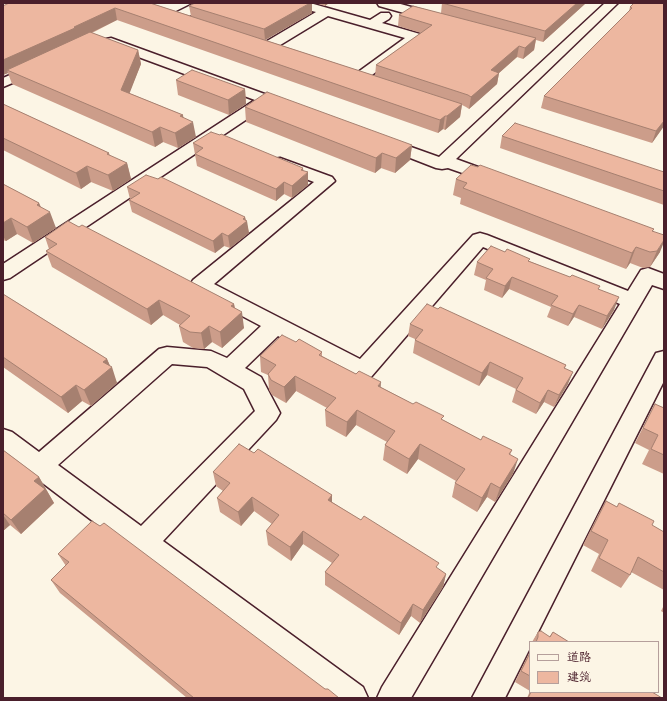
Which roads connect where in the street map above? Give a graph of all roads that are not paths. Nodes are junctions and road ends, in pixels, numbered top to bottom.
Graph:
1 (205, 3) edge
2 (296, 3) edge
3 (383, 3) edge
4 (612, 3) edge
5 (398, 7) junction
6 (440, 7) dead end
7 (162, 12) edge
8 (326, 12) junction
9 (428, 16) junction
10 (177, 17) junction
11 (192, 22) edge
12 (451, 22) edge
13 (372, 24) junction
14 (98, 37) edge
15 (252, 42) edge
16 (267, 47) junction
17 (281, 52) edge
18 (51, 60) edge
19 (345, 73) edge
20 (359, 78) junction
21 (373, 82) edge
22 (3, 84) edge
23 (266, 100) junction
24 (303, 113) edge
25 (213, 135) junction
26 (369, 137) edge
27 (234, 144) edge
28 (262, 155) edge
29 (445, 161) junction
30 (511, 185) edge
31 (3, 273) edge
32 (664, 282) edge
33 (633, 301) junction
34 (276, 325) junction
35 (664, 359) edge
36 (229, 370) junction
37 (3, 439) edge
38 (40, 466) junction
39 (143, 543) junction
40 (352, 698) edge
41 (393, 698) edge
42 (488, 698) edge

1 - 10 lane
2 - 8 lane
3 - 5 lane
4 - 29 lane
5 - 9 lane
5 - 13 lane
6 - 9 lane
7 - 10 lane
8 - 13 lane
8 - 16 lane
9 - 12 lane
10 - 11 lane
13 - 20 lane
14 - 23 lane
15 - 16 lane
16 - 17 lane
18 - 22 lane
19 - 20 lane
20 - 21 lane
23 - 24 lane
23 - 25 lane
25 - 27 lane
25 - 31 lane
26 - 29 lane
28 - 34 lane
29 - 30 lane
32 - 33 lane
33 - 34 lane
33 - 41 lane
34 - 36 lane
35 - 42 lane
36 - 38 lane
36 - 39 lane
37 - 38 lane
38 - 39 lane
39 - 40 lane

